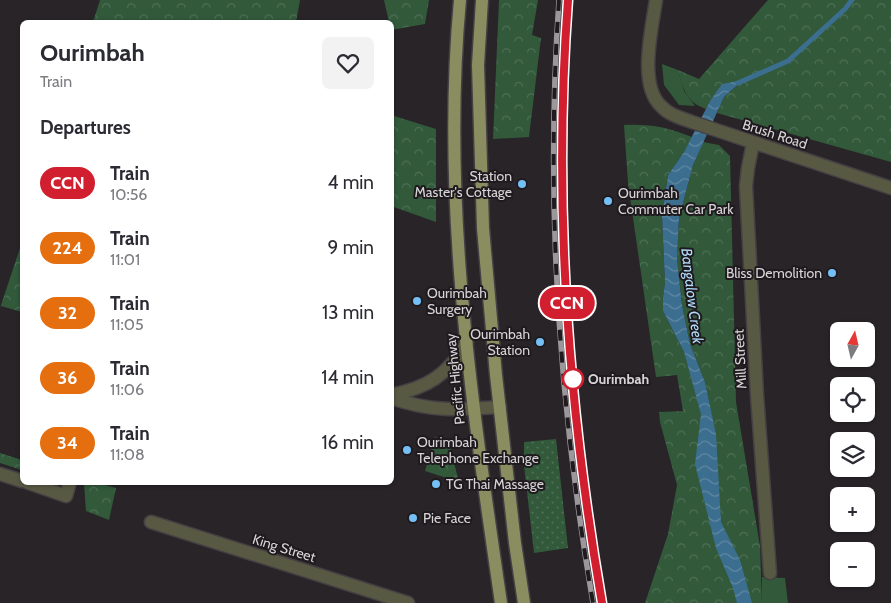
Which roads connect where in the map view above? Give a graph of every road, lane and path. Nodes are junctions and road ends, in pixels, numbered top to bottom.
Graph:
1 (460, 0) edge
2 (482, 0) edge
3 (656, 0) edge
4 (753, 143) junction
5 (891, 188) edge
6 (467, 342) junction
7 (394, 395) edge
8 (394, 397) edge
9 (500, 407) junction
10 (474, 409) junction
11 (0, 474) edge
12 (20, 480) edge
13 (35, 485) edge
14 (69, 485) edge
15 (151, 522) dead end
16 (770, 574) dead end
17 (408, 603) edge
18 (501, 603) edge
19 (524, 603) edge

1 - 6 main road, Pacific Highway
2 - 9 main road
3 - 4 street, Brush Road
4 - 5 street, Brush Road
4 - 16 street, Mill Street
6 - 7 street
6 - 10 main road, Pacific Highway
8 - 10 street
9 - 10 street
9 - 19 main road
10 - 18 main road, Pacific Highway
11 - 12 street
13 - 14 street
15 - 17 street, King Street

